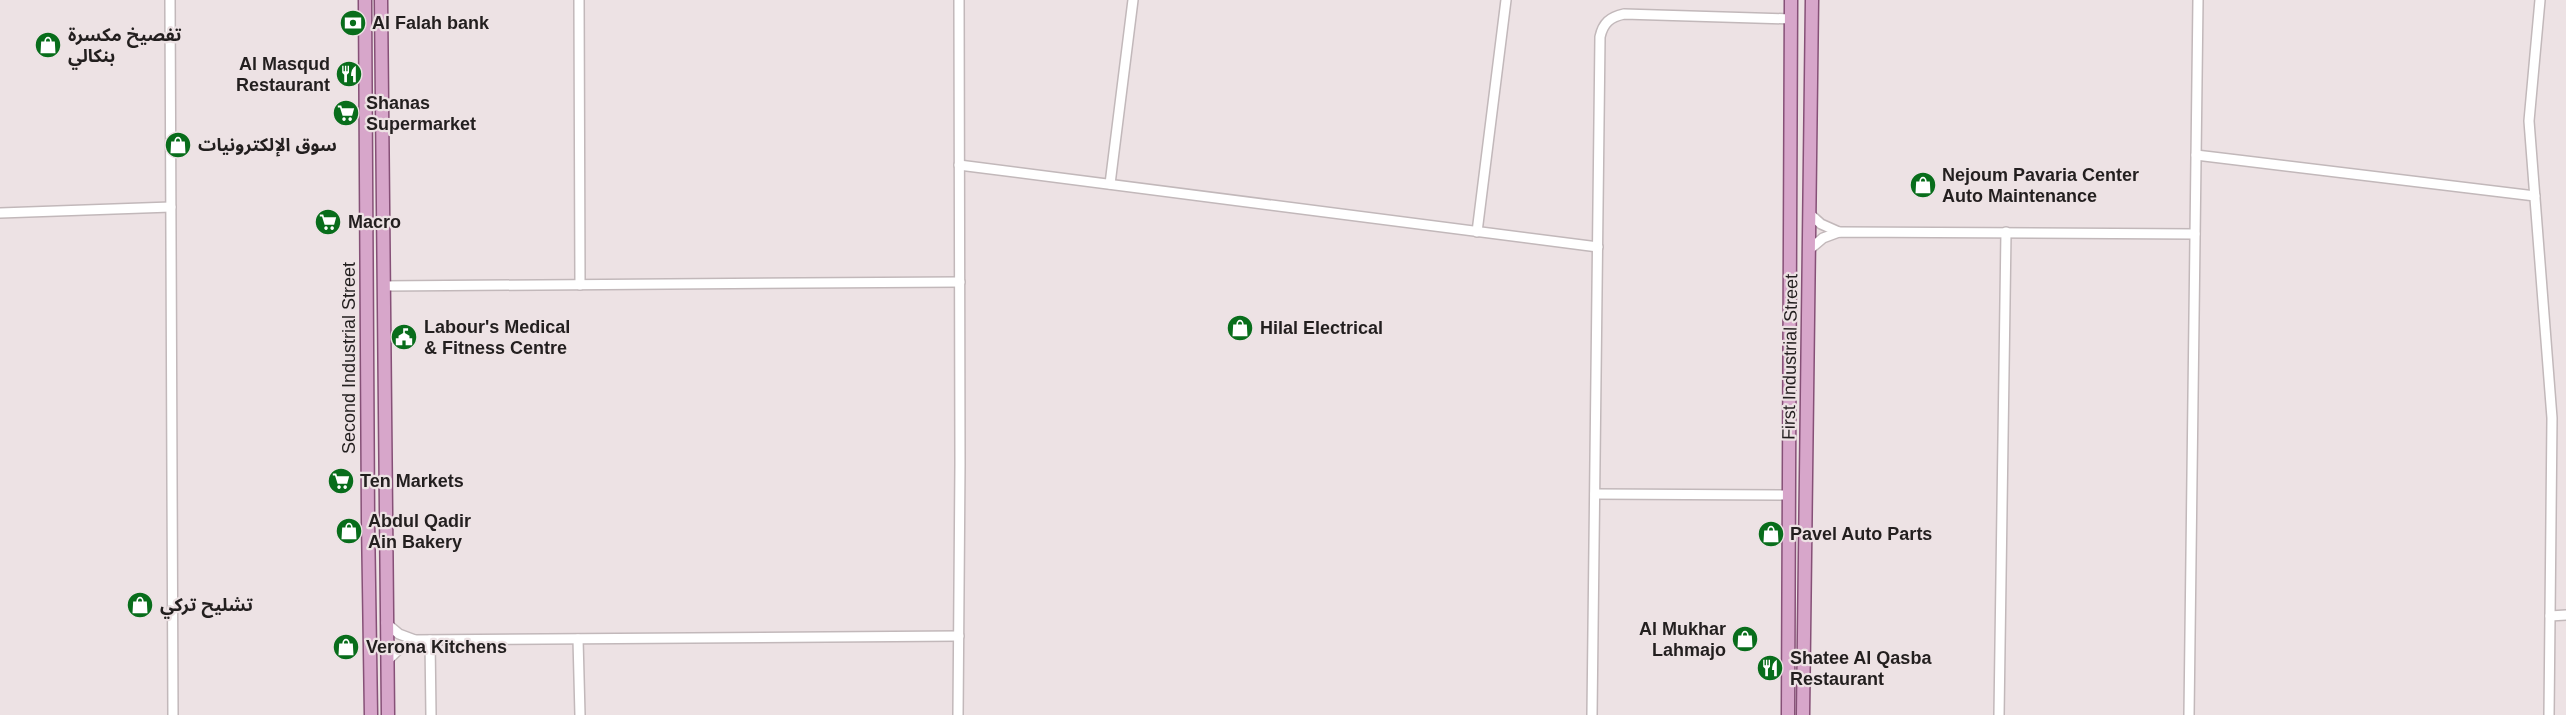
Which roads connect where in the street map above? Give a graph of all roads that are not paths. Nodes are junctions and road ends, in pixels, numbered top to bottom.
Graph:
1 (170, 0) edge
2 (365, 0) edge
3 (381, 0) edge
4 (579, 0) edge
5 (959, 0) edge
6 (1133, 0) edge
7 (1506, 0) edge
8 (1791, 0) edge
9 (1812, 0) edge
10 (2198, 0) edge
11 (2540, 0) edge
12 (1791, 19) junction
13 (2196, 155) junction
14 (959, 165) junction
15 (1110, 184) junction
16 (2535, 196) junction
17 (171, 207) junction
18 (0, 213) edge
19 (1810, 215) junction
20 (1478, 232) junction
21 (1839, 232) junction
22 (2006, 232) junction
23 (2195, 234) junction
24 (1598, 247) junction
25 (1810, 249) junction
26 (960, 282) junction
27 (580, 285) junction
28 (383, 286) junction
29 (1595, 494) junction
30 (1789, 495) junction
31 (2566, 615) edge
32 (2550, 616) junction
33 (386, 623) junction
34 (959, 636) junction
35 (578, 639) junction
36 (415, 640) junction
37 (430, 640) junction
38 (387, 661) junction
39 (173, 715) edge
40 (371, 715) edge
41 (388, 715) edge
42 (431, 715) edge
43 (580, 715) edge
44 (958, 715) edge
45 (1592, 715) edge
46 (1788, 715) edge
47 (1803, 715) edge
48 (1999, 715) edge
49 (2189, 715) edge
50 (2548, 715) edge

1 - 17 street
2 - 40 main road, Second Industrial Street
3 - 28 main road, Second Industrial Street
4 - 27 street
5 - 14 street
6 - 15 street
7 - 20 street
8 - 12 main road, First Industrial Street
9 - 19 main road, First Industrial Street
10 - 13 street
11 - 16 street
12 - 24 street
12 - 30 main road, First Industrial Street
13 - 16 street
13 - 23 street
14 - 15 street
14 - 26 street
15 - 20 street
16 - 32 street
17 - 18 street
17 - 39 street
19 - 21 street
19 - 25 main road, First Industrial Street
20 - 24 street
21 - 22 street
21 - 25 street
22 - 23 street
22 - 48 street
23 - 49 street
24 - 29 street
25 - 47 main road, First Industrial Street
26 - 27 street
26 - 34 street
27 - 28 street
28 - 33 main road, Second Industrial Street
29 - 30 street
29 - 45 street
30 - 46 main road, First Industrial Street
31 - 32 street
32 - 50 street
33 - 36 street
33 - 38 main road, Second Industrial Street
34 - 35 street
34 - 44 street
35 - 37 street
35 - 43 street
36 - 37 street
36 - 38 street
37 - 42 street
38 - 41 main road, Second Industrial Street

